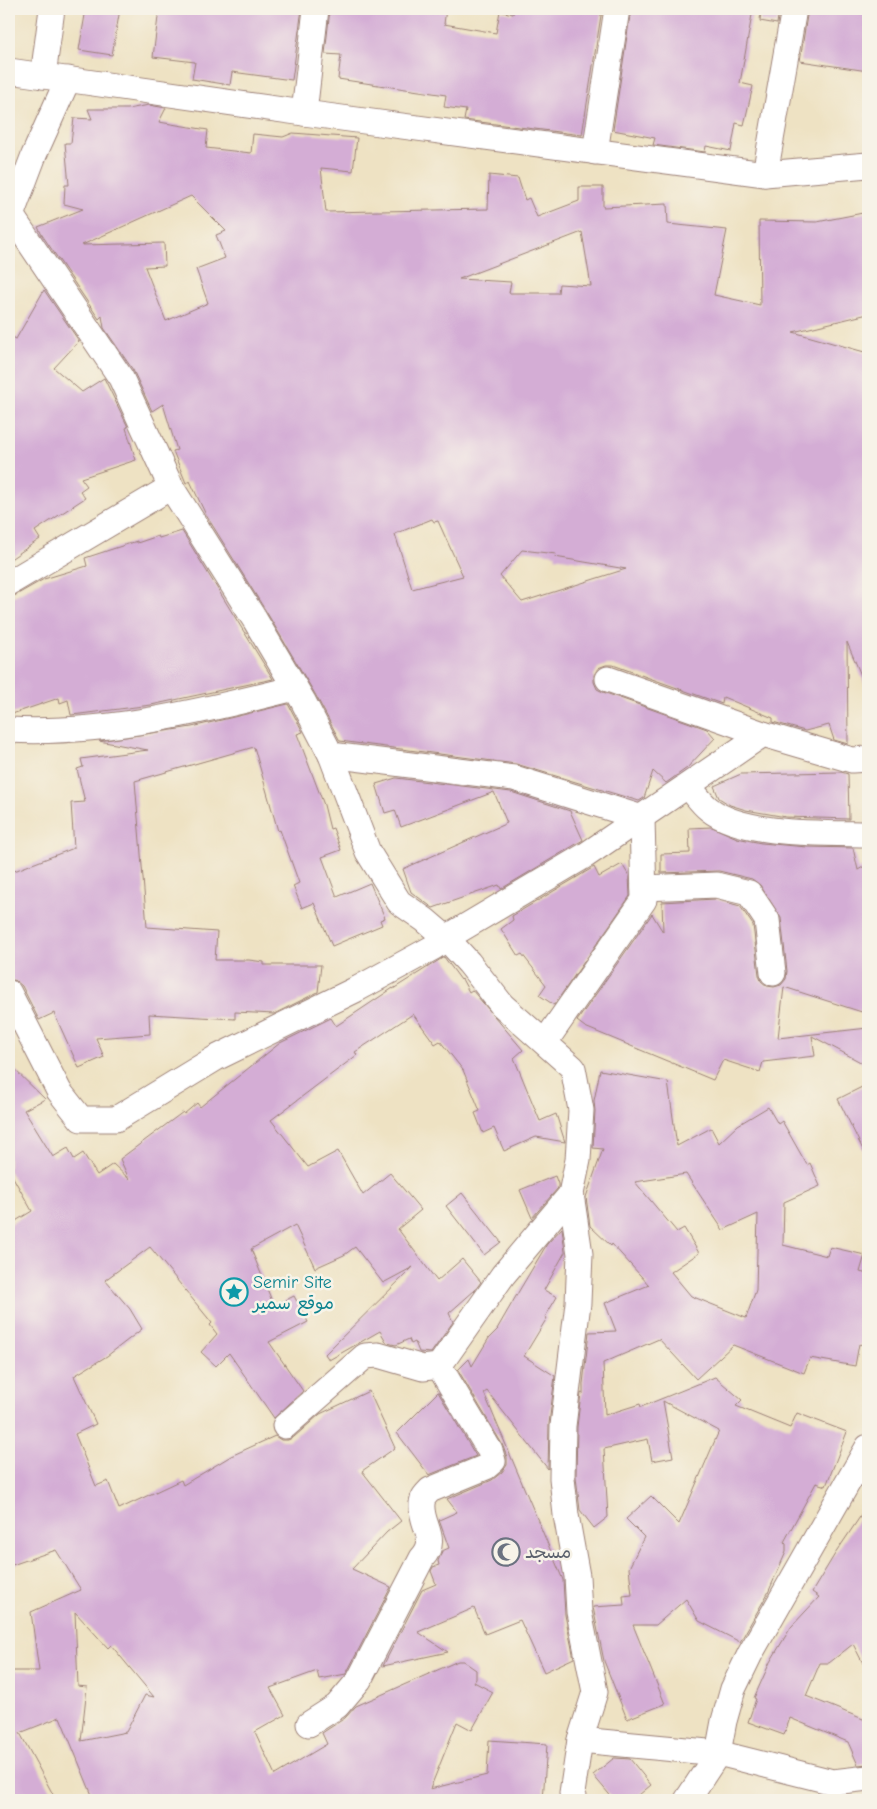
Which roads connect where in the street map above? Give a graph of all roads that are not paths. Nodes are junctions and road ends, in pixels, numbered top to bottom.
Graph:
1 (52, 9) edge
2 (316, 9) edge
3 (617, 9) edge
4 (794, 9) edge
5 (9, 71) edge
6 (43, 76) junction
7 (68, 79) junction
8 (304, 113) junction
9 (595, 152) junction
10 (868, 165) edge
11 (765, 174) junction
12 (10, 218) edge
13 (171, 487) junction
14 (9, 583) edge
15 (608, 679) dead end
16 (295, 688) junction
17 (9, 730) edge
18 (764, 734) junction
19 (332, 755) junction
20 (868, 760) edge
21 (688, 786) junction
22 (642, 818) junction
23 (868, 834) edge
24 (644, 888) junction
25 (446, 938) junction
26 (773, 973) dead end
27 (9, 993) edge
28 (545, 1042) junction
29 (571, 1194) junction
30 (439, 1366) junction
31 (284, 1426) dead end
32 (868, 1446) edge
33 (310, 1724) dead end
34 (580, 1740) junction
35 (718, 1753) junction
36 (868, 1778) edge
37 (831, 1791) edge
38 (576, 1800) edge
39 (687, 1800) edge

1 - 6 street
2 - 8 street
3 - 9 street
4 - 11 street
5 - 6 street
6 - 7 street
7 - 8 street
7 - 12 street
8 - 9 street
9 - 11 street
10 - 11 street
12 - 13 street
13 - 14 street
13 - 16 street
15 - 18 street
16 - 17 street
16 - 19 street
18 - 20 street
18 - 21 street
19 - 22 street
19 - 25 street
21 - 22 street
21 - 23 street
22 - 24 street
22 - 25 street
24 - 26 street
24 - 28 street
25 - 27 street
25 - 28 street
28 - 29 street
29 - 30 street
29 - 34 street
30 - 31 street
30 - 33 street
32 - 35 street
34 - 35 street
34 - 38 street
35 - 37 street
35 - 39 street
36 - 37 street

